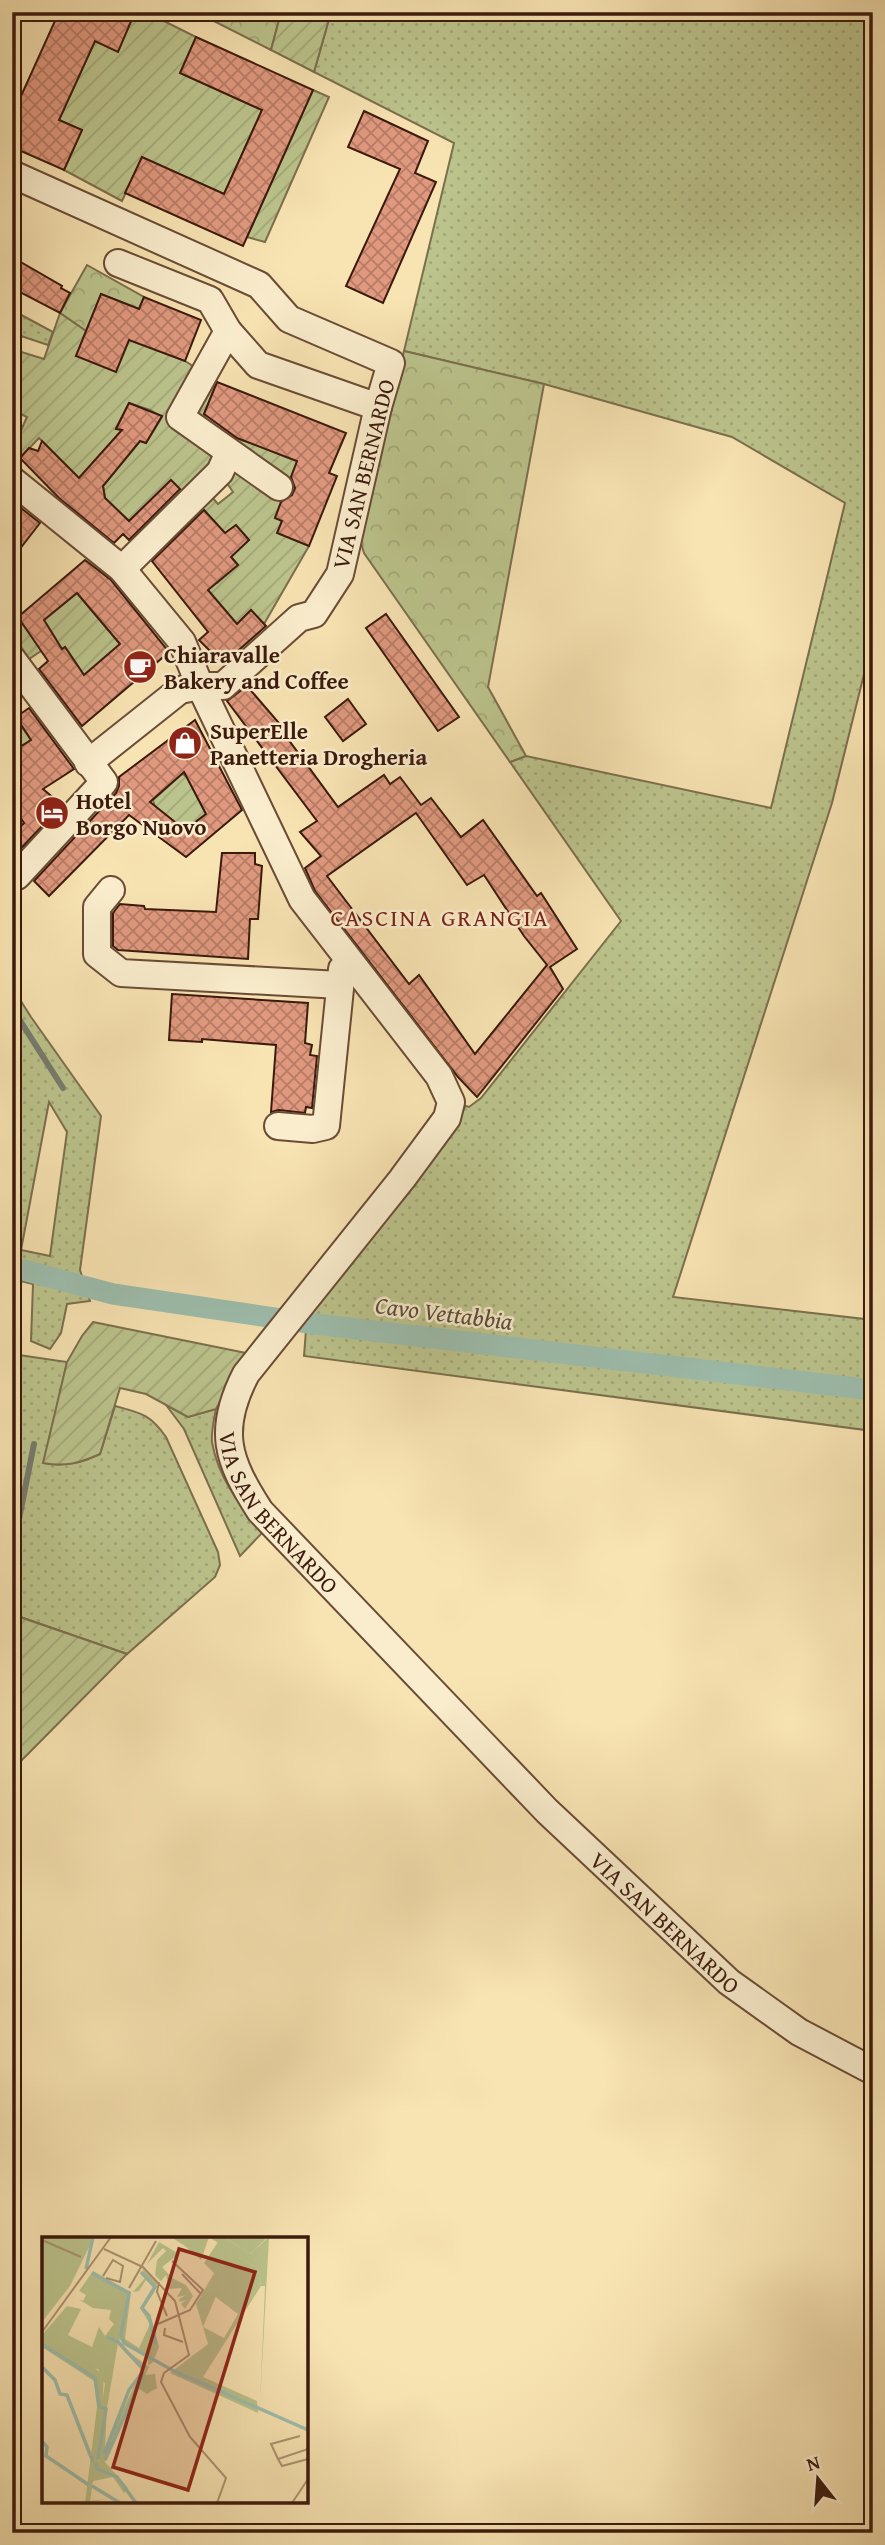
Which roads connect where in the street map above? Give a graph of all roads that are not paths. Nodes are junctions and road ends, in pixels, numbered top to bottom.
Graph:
1 (12, 174) edge
2 (117, 262) dead end
3 (228, 331) junction
4 (378, 407) junction
5 (224, 462) junction
6 (12, 480) edge
7 (279, 486) dead end
8 (122, 569) junction
9 (12, 659) edge
10 (200, 686) junction
11 (88, 763) junction
12 (17, 876) dead end
13 (111, 890) dead end
14 (344, 953) junction
15 (340, 985) junction
16 (278, 1126) dead end
17 (873, 2071) edge

1 - 4 street, VIA SAN BERNARDO
2 - 3 street
3 - 4 street
3 - 5 street
4 - 10 street, VIA SAN BERNARDO
5 - 7 street
5 - 8 street
6 - 8 street, VIA SAN BERNARDO
8 - 10 street, VIA SAN BERNARDO
9 - 11 street
10 - 11 street, VIA SAN BERNARDO
10 - 14 street, VIA SAN BERNARDO
11 - 12 street
13 - 15 street
14 - 15 street
14 - 17 street, VIA SAN BERNARDO
15 - 16 street

